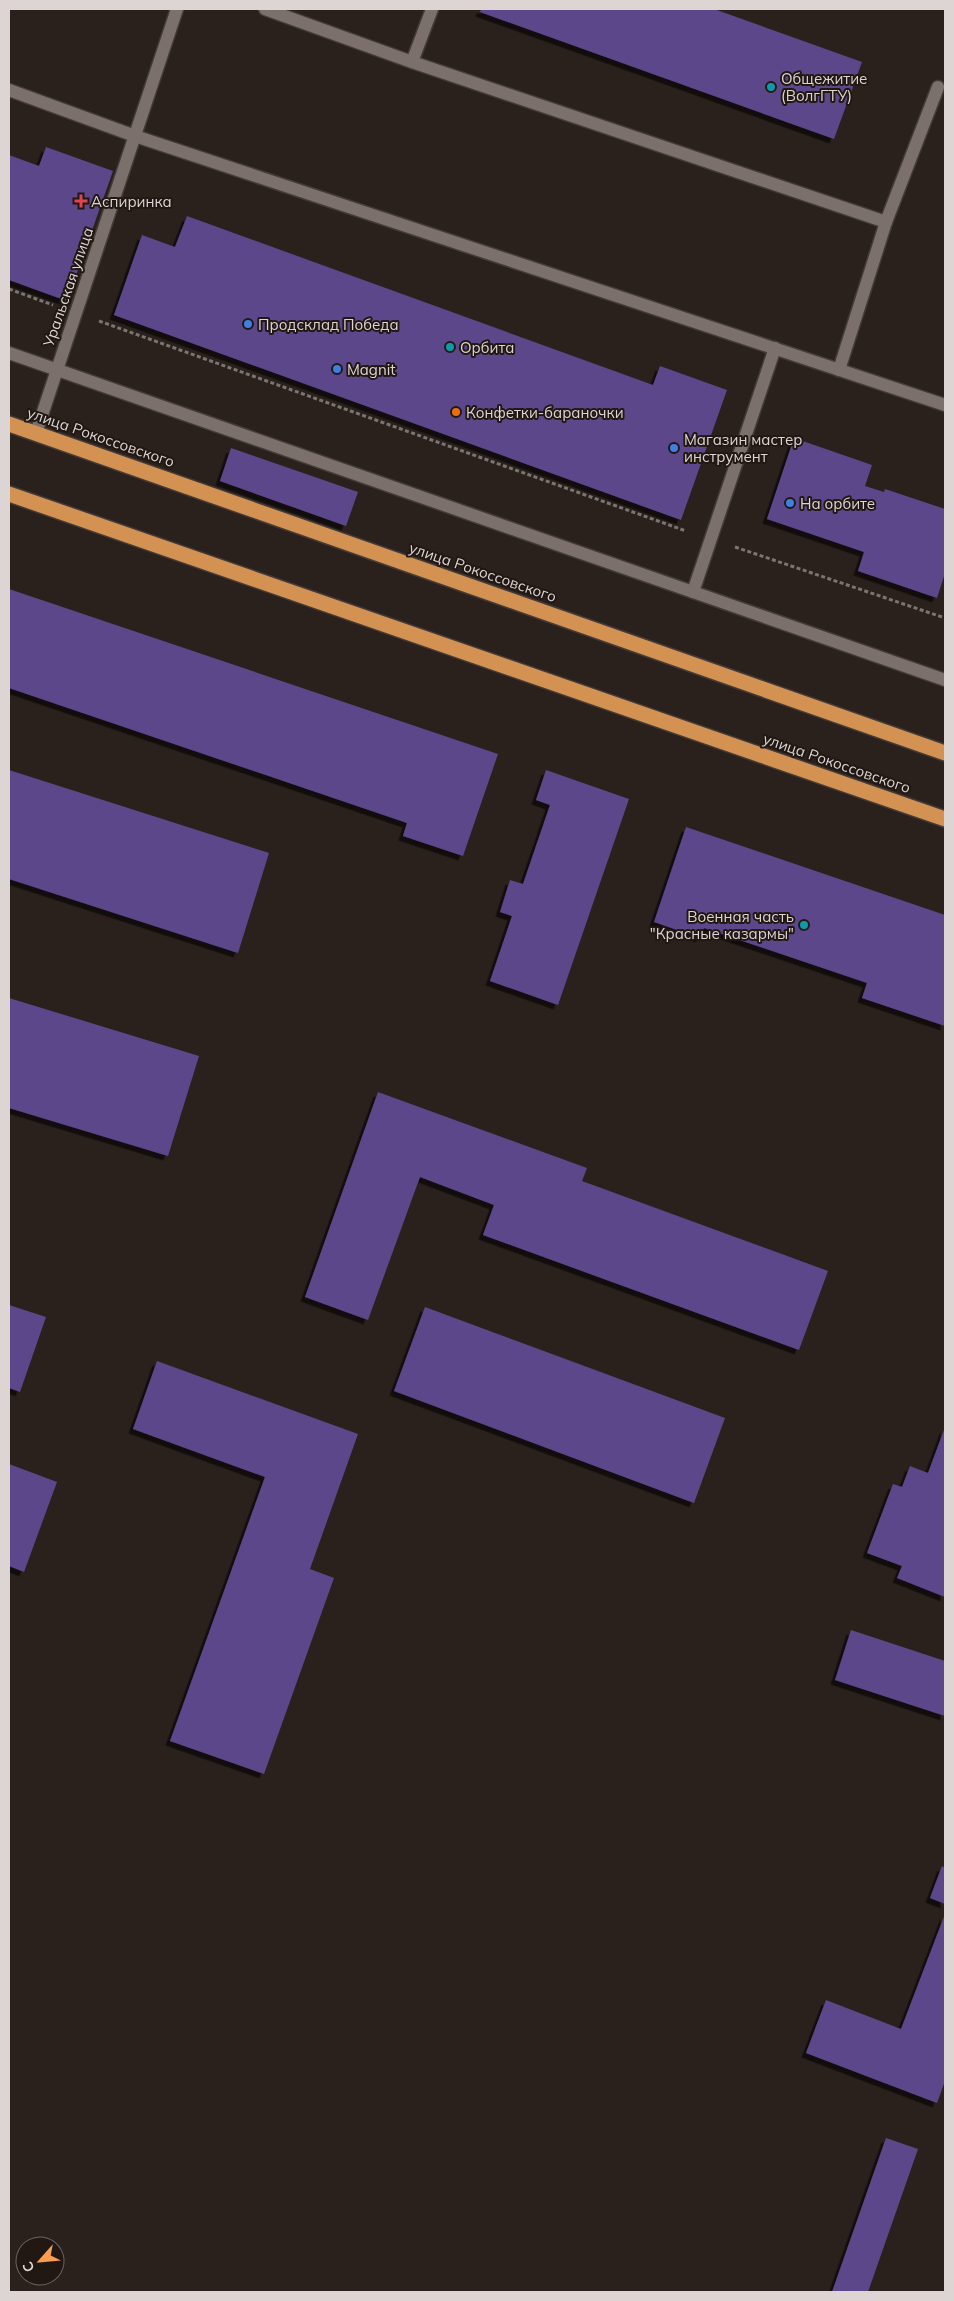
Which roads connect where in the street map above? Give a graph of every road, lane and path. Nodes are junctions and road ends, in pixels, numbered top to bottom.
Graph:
1 (177, 9) edge
2 (265, 9) edge
3 (432, 9) edge
4 (412, 62) junction
5 (938, 87) dead end
6 (9, 90) edge
7 (135, 136) junction
8 (886, 222) junction
9 (9, 289) edge
10 (76, 313) junction
11 (775, 348) junction
12 (9, 353) edge
13 (57, 370) junction
14 (839, 370) junction
15 (945, 405) edge
16 (9, 424) edge
17 (36, 433) junction
18 (9, 494) edge
19 (711, 539) junction
20 (693, 592) junction
21 (945, 618) edge
22 (945, 680) edge
23 (945, 753) edge
24 (945, 819) edge

1 - 7 lane, Уральская улица
2 - 4 lane
3 - 4 lane
4 - 8 lane
5 - 8 lane
6 - 7 lane
7 - 10 lane, Уральская улица
7 - 11 lane
8 - 14 lane
9 - 10 path
10 - 13 lane, Уральская улица
10 - 19 path
11 - 14 lane
11 - 19 lane
12 - 13 lane
13 - 17 lane, Уральская улица
13 - 20 lane
14 - 15 lane
16 - 17 highway, улица Рокоссовского
17 - 23 highway, улица Рокоссовского
18 - 24 highway, улица Рокоссовского
19 - 20 lane
19 - 21 path
20 - 22 lane

